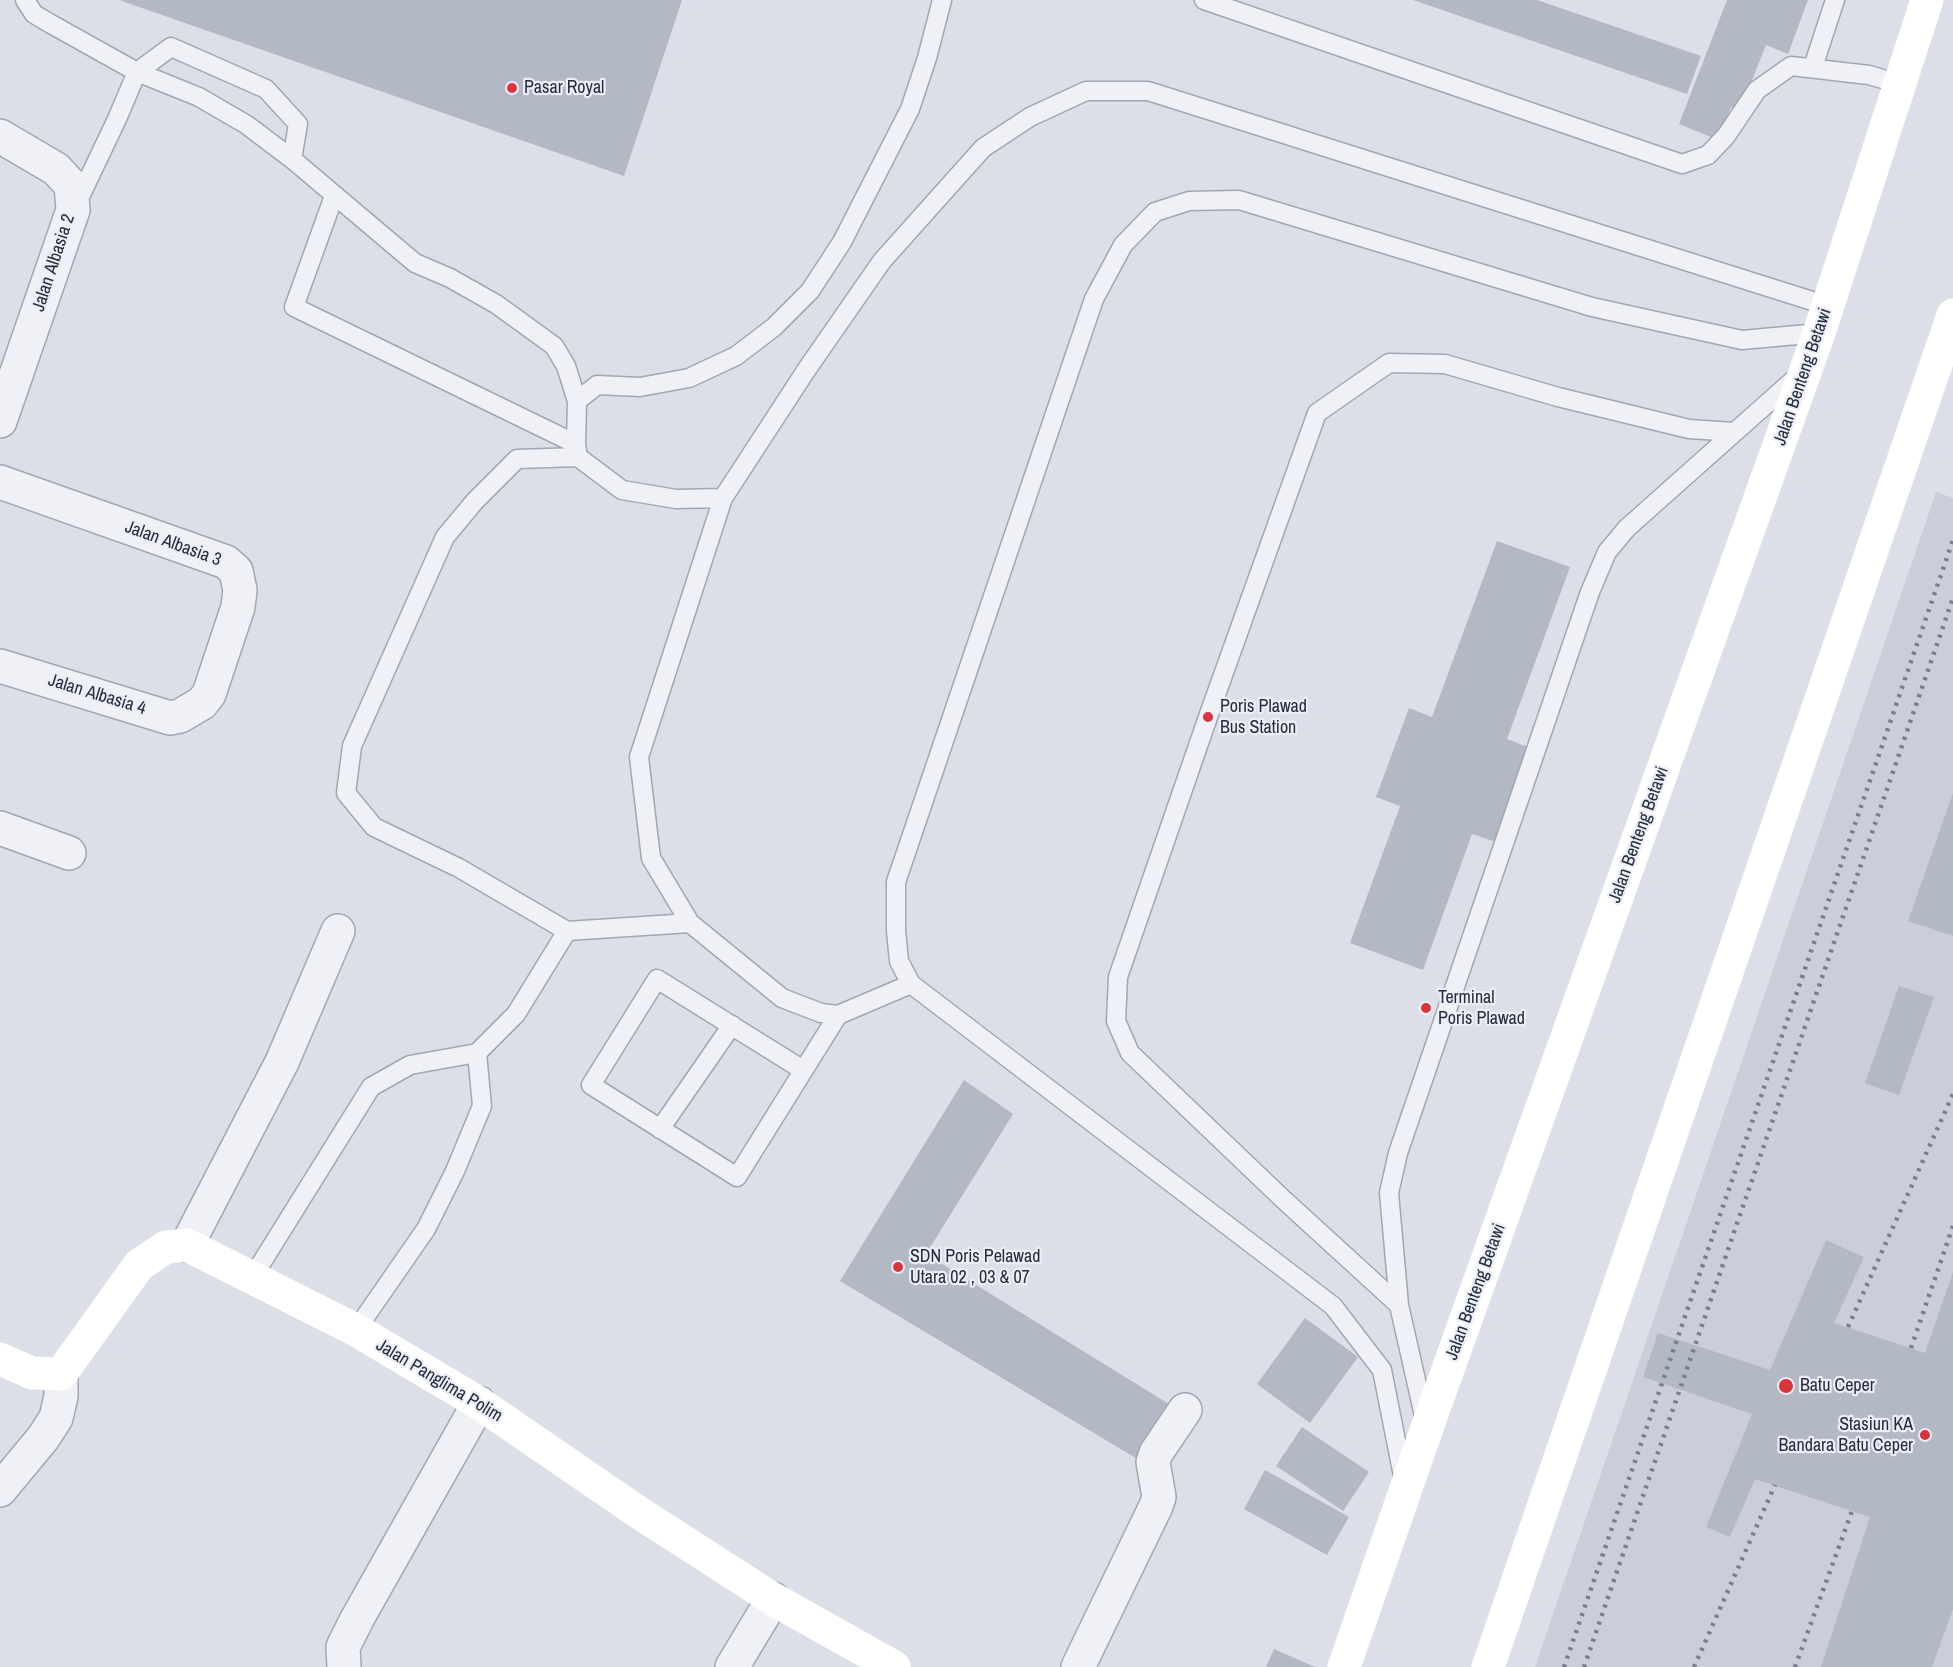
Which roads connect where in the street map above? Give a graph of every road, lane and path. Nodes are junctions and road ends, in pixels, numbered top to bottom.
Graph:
1 (25, 0) edge
2 (942, 0) edge
3 (1204, 0) edge
4 (1835, 0) edge
5 (1927, 0) edge
6 (1813, 67) junction
7 (137, 72) junction
8 (1900, 84) junction
9 (0, 136) edge
10 (292, 159) junction
11 (334, 196) junction
12 (73, 210) junction
13 (1953, 315) edge
14 (1824, 320) junction
15 (1806, 369) junction
16 (577, 401) junction
17 (0, 421) edge
18 (1734, 432) junction
19 (577, 450) junction
20 (0, 482) edge
21 (723, 498) junction
22 (0, 666) edge
23 (193, 710) joint
24 (0, 828) edge
25 (69, 853) dead end
26 (690, 923) junction
27 (338, 931) dead end
28 (567, 932) junction
29 (910, 984) junction
30 (838, 1015) junction
31 (732, 1025) junction
32 (477, 1053) junction
33 (803, 1070) junction
34 (660, 1129) junction
35 (187, 1245) junction
36 (252, 1278) junction
37 (1399, 1305) junction
38 (356, 1330) junction
39 (0, 1359) edge
40 (61, 1374) junction
41 (479, 1403) junction
42 (1185, 1410) dead end
43 (1427, 1428) junction
44 (0, 1490) edge
45 (1406, 1491) junction
46 (773, 1599) junction
47 (344, 1667) edge
48 (732, 1667) edge
49 (894, 1667) edge
50 (1078, 1667) edge
51 (1344, 1667) edge
52 (1488, 1667) edge

1 - 7 lane
2 - 16 lane
3 - 6 lane
4 - 6 lane
5 - 8 main road, Jalan Benteng Betawi
6 - 8 lane
7 - 10 lane
7 - 10 lane
7 - 12 lane
8 - 14 main road, Jalan Benteng Betawi
9 - 12 street, Jalan Albasia 2
10 - 11 lane
11 - 16 lane
11 - 19 lane
12 - 17 street, Jalan Albasia 2
13 - 52 main road
14 - 15 main road, Jalan Benteng Betawi
14 - 21 lane
14 - 29 lane
15 - 18 lane
15 - 43 main road, Jalan Benteng Betawi
16 - 19 lane
18 - 37 lane
18 - 37 lane
19 - 21 lane
19 - 28 lane
20 - 23 street, Jalan Albasia 3
21 - 26 lane
22 - 23 street, Jalan Albasia 4
24 - 25 street
26 - 28 lane
26 - 30 lane
27 - 35 street
28 - 32 lane
29 - 30 lane
29 - 45 lane
30 - 33 lane
31 - 33 lane
31 - 34 lane
31 - 34 lane
32 - 36 lane
32 - 38 lane
33 - 34 lane
35 - 36 main road, Jalan Panglima Polim
35 - 40 main road
36 - 38 main road, Jalan Panglima Polim
37 - 43 lane
38 - 41 main road, Jalan Panglima Polim
39 - 40 main road
40 - 44 street
41 - 46 main road, Jalan Panglima Polim
41 - 47 street
42 - 50 street
43 - 45 main road, Jalan Benteng Betawi
45 - 51 main road, Jalan Benteng Betawi
46 - 48 street
46 - 49 main road, Jalan Panglima Polim

